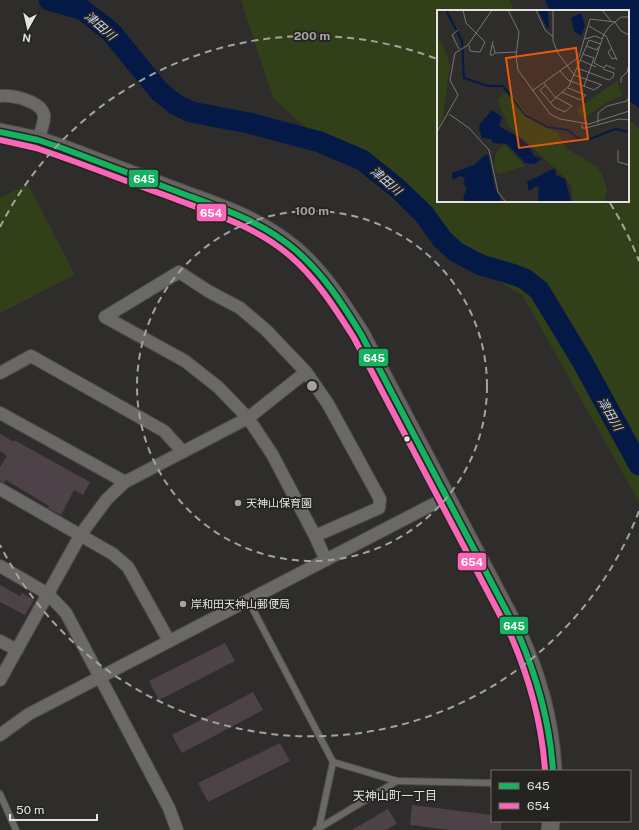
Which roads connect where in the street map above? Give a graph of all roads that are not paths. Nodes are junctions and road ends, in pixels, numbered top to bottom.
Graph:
1 (0, 96) edge
2 (0, 132) edge
3 (38, 140) junction
4 (306, 372) junction
5 (0, 373) edge
6 (0, 413) edge
7 (248, 418) junction
8 (183, 452) junction
9 (125, 482) junction
10 (0, 490) edge
11 (447, 497) junction
12 (81, 534) junction
13 (315, 536) junction
14 (326, 560) junction
15 (0, 566) edge
16 (48, 594) junction
17 (248, 600) junction
18 (0, 641) edge
19 (169, 641) junction
20 (17, 650) junction
21 (101, 676) junction
22 (0, 680) edge
23 (0, 735) edge
24 (333, 762) junction
25 (553, 770) edge
26 (397, 781) junction
27 (491, 783) edge
28 (0, 794) edge
29 (318, 829) edge
30 (16, 830) edge
31 (177, 830) edge

1 - 3 street
2 - 3 street
3 - 11 street
4 - 7 street
4 - 7 street
4 - 13 street
5 - 8 street
6 - 9 street
7 - 8 street
7 - 13 street
8 - 9 street
9 - 12 street
10 - 12 street
11 - 14 street
11 - 25 street
12 - 16 street
12 - 19 street
13 - 14 street
14 - 17 street
15 - 16 street
16 - 20 street
16 - 21 street
17 - 19 street
17 - 24 lane
18 - 20 street
19 - 21 street
20 - 22 street
21 - 23 street
21 - 31 street
24 - 26 lane
24 - 29 lane
26 - 27 lane
26 - 29 lane
28 - 30 lane

